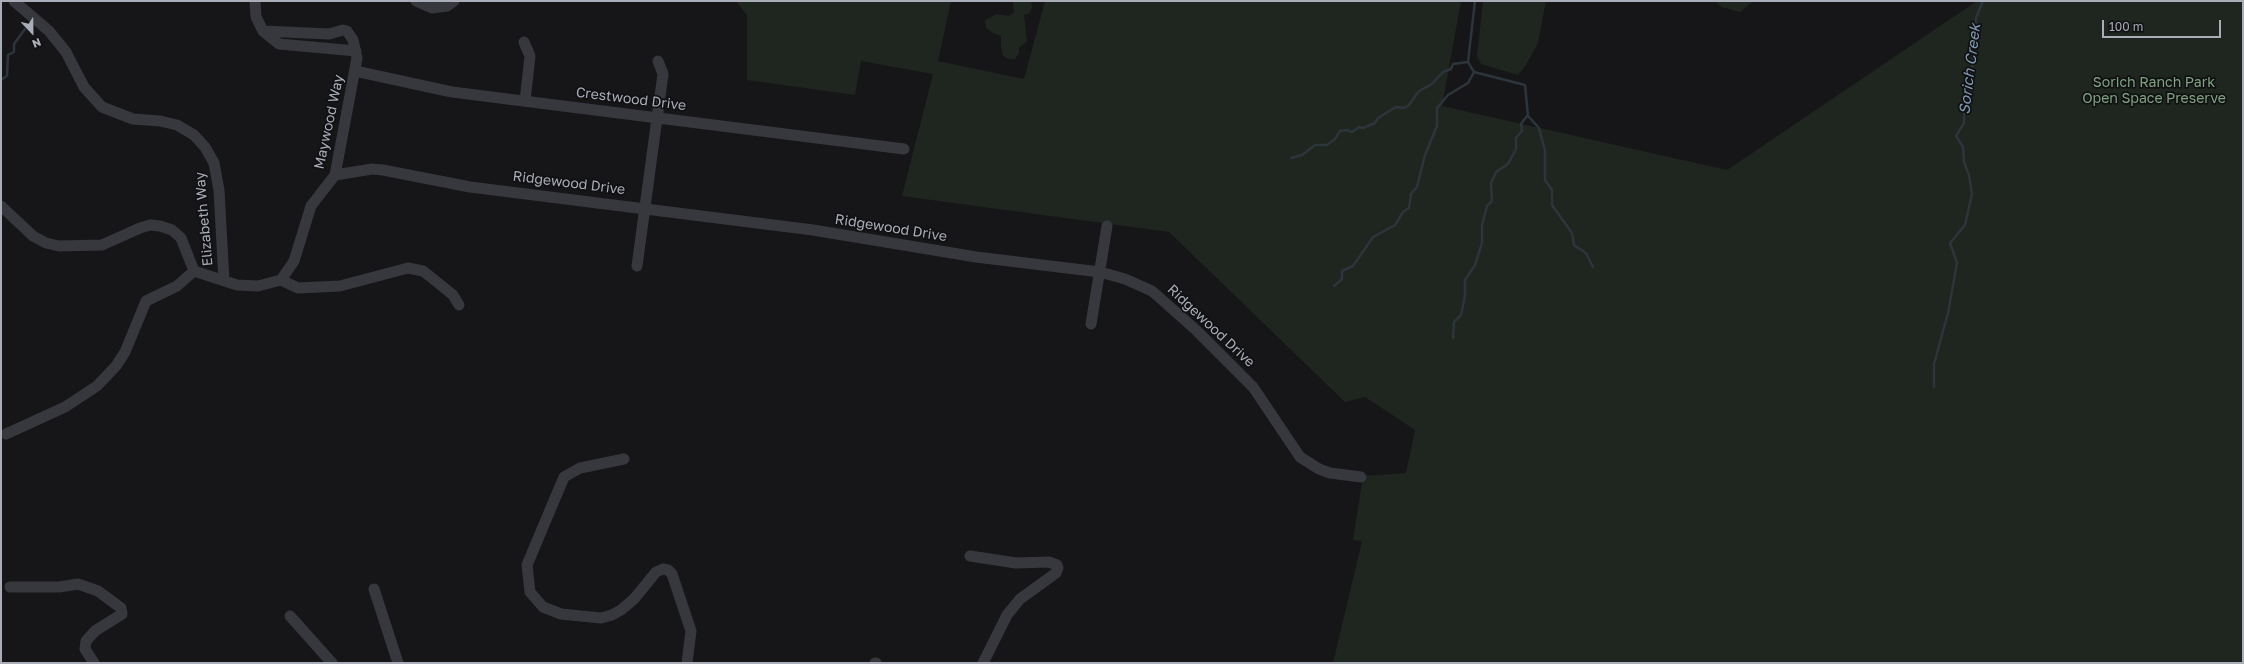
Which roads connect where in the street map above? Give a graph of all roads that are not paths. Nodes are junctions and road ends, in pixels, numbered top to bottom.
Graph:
1 (14, 1) edge
2 (255, 1) edge
3 (416, 1) edge
4 (454, 1) edge
5 (263, 30) junction
6 (524, 42) dead end
7 (356, 51) junction
8 (658, 61) dead end
9 (355, 71) junction
10 (525, 101) junction
11 (658, 118) junction
12 (904, 149) dead end
13 (336, 175) junction
14 (1, 206) edge
15 (647, 208) junction
16 (1107, 226) dead end
17 (637, 266) dead end
18 (194, 271) junction
19 (1100, 272) junction
20 (281, 280) junction
21 (224, 281) junction
22 (459, 305) dead end
23 (1091, 324) dead end
24 (6, 434) dead end
25 (624, 459) dead end
26 (1361, 477) dead end
27 (970, 556) dead end
28 (10, 587) dead end
29 (374, 589) dead end
30 (290, 616) dead end
31 (94, 663) edge
32 (332, 663) edge
33 (398, 663) edge
34 (687, 663) edge
35 (983, 663) edge

1 - 21 street, Elizabeth Way
2 - 5 street
3 - 4 street
5 - 7 street
5 - 7 street, Maywood Way
6 - 10 street
7 - 9 street, Maywood Way
8 - 11 street
9 - 10 street, Crestwood Drive
9 - 13 street, Maywood Way
10 - 11 street, Crestwood Drive
11 - 12 street, Crestwood Drive
11 - 15 street
13 - 15 street, Ridgewood Drive
13 - 20 street, Maywood Way
14 - 18 street
15 - 17 street
15 - 19 street, Ridgewood Drive
16 - 19 street
18 - 21 street
18 - 24 street
19 - 23 street
19 - 26 street, Ridgewood Drive
20 - 21 street
20 - 22 street
25 - 34 street
27 - 35 street
28 - 31 street
29 - 33 street
30 - 32 street

